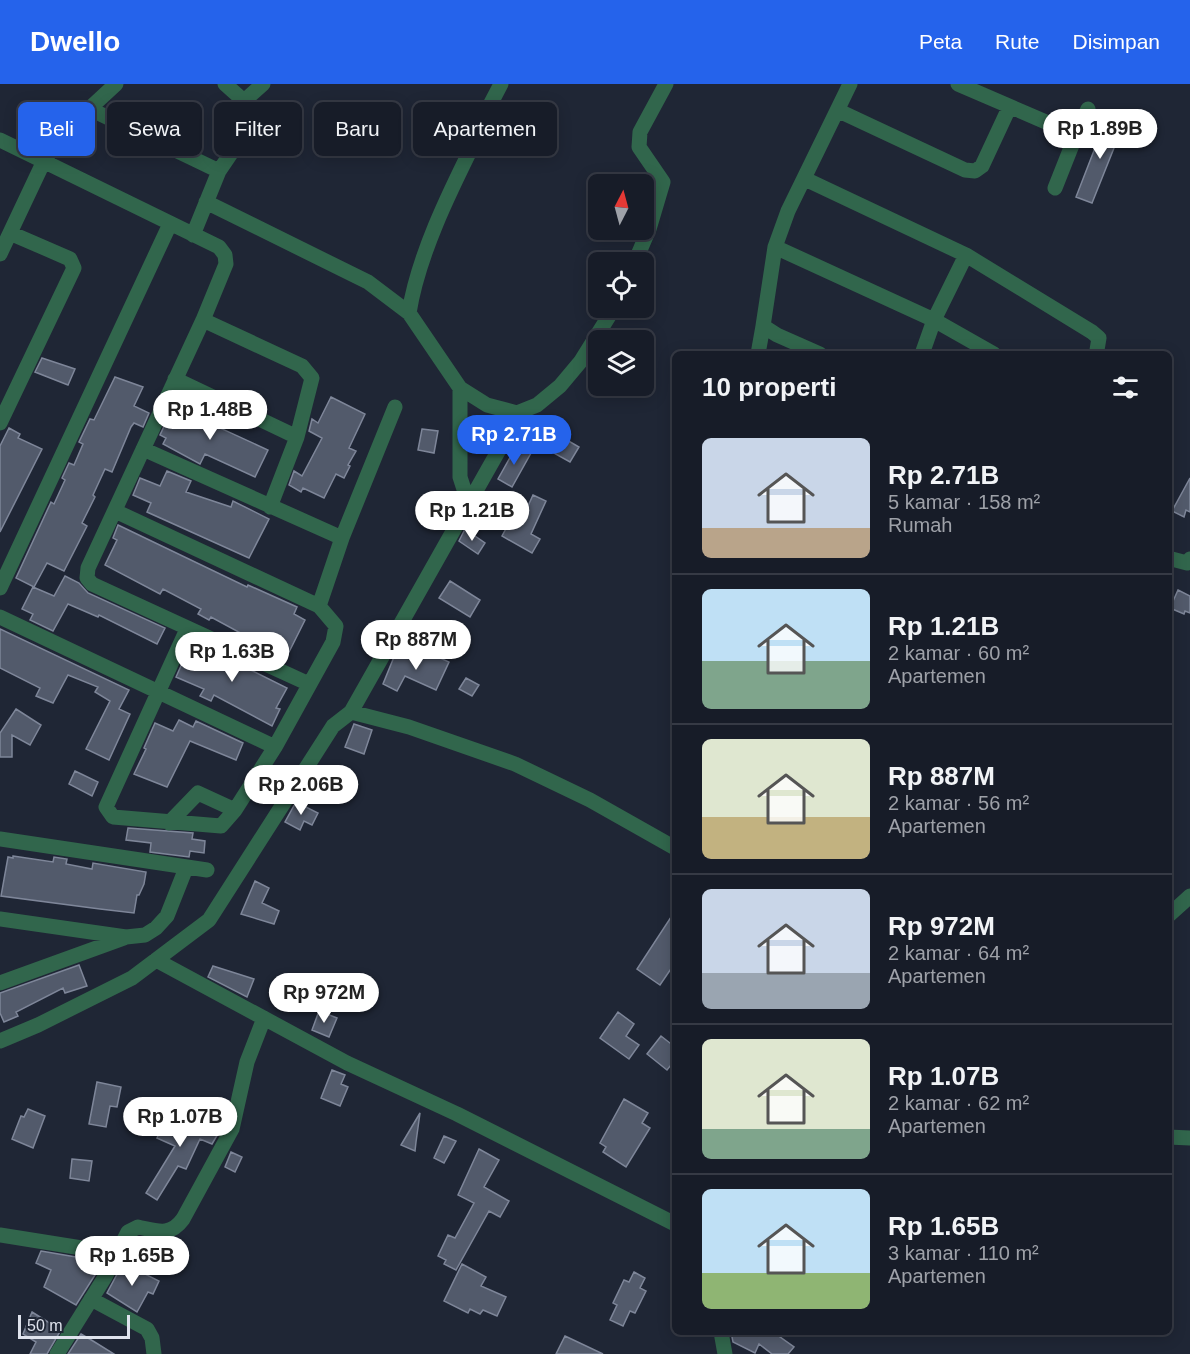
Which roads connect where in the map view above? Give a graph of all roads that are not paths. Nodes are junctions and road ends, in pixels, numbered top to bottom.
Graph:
1 (116, 84) edge
2 (224, 84) edge
3 (263, 84) edge
4 (501, 84) edge
5 (666, 84) edge
6 (850, 84) edge
7 (958, 84) edge
8 (244, 101) junction
9 (95, 104) edge
10 (1009, 108) junction
11 (1088, 109) dead end
12 (95, 111) edge
13 (838, 111) junction
14 (1076, 135) junction
15 (0, 140) edge
16 (48, 156) edge
17 (43, 163) junction
18 (219, 171) junction
19 (805, 179) junction
20 (1055, 188) dead end
21 (206, 202) junction
22 (170, 224) junction
23 (10, 233) junction
24 (192, 236) junction
25 (775, 247) junction
26 (639, 252) edge
27 (0, 254) edge
28 (966, 255) junction
29 (409, 313) junction
30 (608, 318) edge
31 (203, 320) junction
32 (934, 320) junction
33 (763, 326) junction
34 (1097, 350) dead end
35 (759, 351) edge
36 (813, 351) edge
37 (923, 351) edge
38 (989, 351) edge
39 (175, 379) junction
40 (460, 388) junction
41 (395, 407) dead end
42 (517, 413) junction
43 (0, 423) edge
44 (297, 437) junction
45 (143, 449) junction
46 (468, 505) junction
47 (270, 507) junction
48 (115, 511) junction
49 (342, 538) junction
50 (1172, 559) edge
51 (1189, 562) edge
52 (0, 588) edge
53 (319, 606) junction
54 (0, 617) edge
55 (188, 629) junction
56 (309, 684) junction
57 (157, 692) junction
58 (351, 712) junction
59 (275, 747) junction
60 (235, 810) junction
61 (169, 823) junction
62 (0, 839) edge
63 (672, 846) edge
64 (186, 868) junction
65 (207, 870) dead end
66 (1190, 896) edge
67 (1172, 912) edge
68 (0, 919) edge
69 (126, 937) junction
70 (156, 960) junction
71 (0, 983) edge
72 (264, 1018) junction
73 (0, 1041) edge
74 (1172, 1137) edge
75 (1190, 1138) edge
76 (672, 1222) edge
77 (0, 1235) edge
78 (116, 1256) junction
79 (91, 1299) junction
80 (722, 1335) edge
81 (57, 1354) edge
82 (153, 1354) edge
83 (725, 1354) edge

1 - 9 street
2 - 8 street
3 - 8 street
4 - 29 street
5 - 26 street
6 - 13 street
7 - 10 street
8 - 18 street
10 - 13 street
10 - 14 street
11 - 14 street
12 - 18 street
13 - 19 street
14 - 20 street
15 - 17 street
16 - 17 street
17 - 22 street
17 - 23 street
18 - 21 street
19 - 25 street
19 - 28 street
21 - 24 street
21 - 29 street
22 - 24 street
22 - 52 street
23 - 27 street
23 - 43 street
24 - 31 street
25 - 32 street
25 - 33 street
28 - 32 street
28 - 34 street
29 - 40 street
30 - 42 street
31 - 39 street
31 - 44 street
32 - 37 street
32 - 38 street
33 - 35 street
33 - 36 street
39 - 44 street
39 - 45 street
40 - 42 street
40 - 46 street
41 - 49 street
42 - 46 street
44 - 47 street
45 - 47 street
45 - 48 street
46 - 58 street
47 - 49 street
48 - 53 street
48 - 55 street
49 - 53 street
50 - 51 street
53 - 56 street
54 - 57 street
55 - 56 street
55 - 57 street
56 - 59 street
57 - 59 street
57 - 61 street
58 - 63 street
58 - 70 street
59 - 60 street
60 - 61 street
60 - 61 street
62 - 64 street
64 - 65 street
64 - 69 street
66 - 67 street
68 - 69 street
69 - 71 street
70 - 72 street
70 - 73 street
72 - 76 street
72 - 78 street
74 - 75 street
77 - 78 street
78 - 79 street
79 - 81 street
79 - 82 street
80 - 83 street

